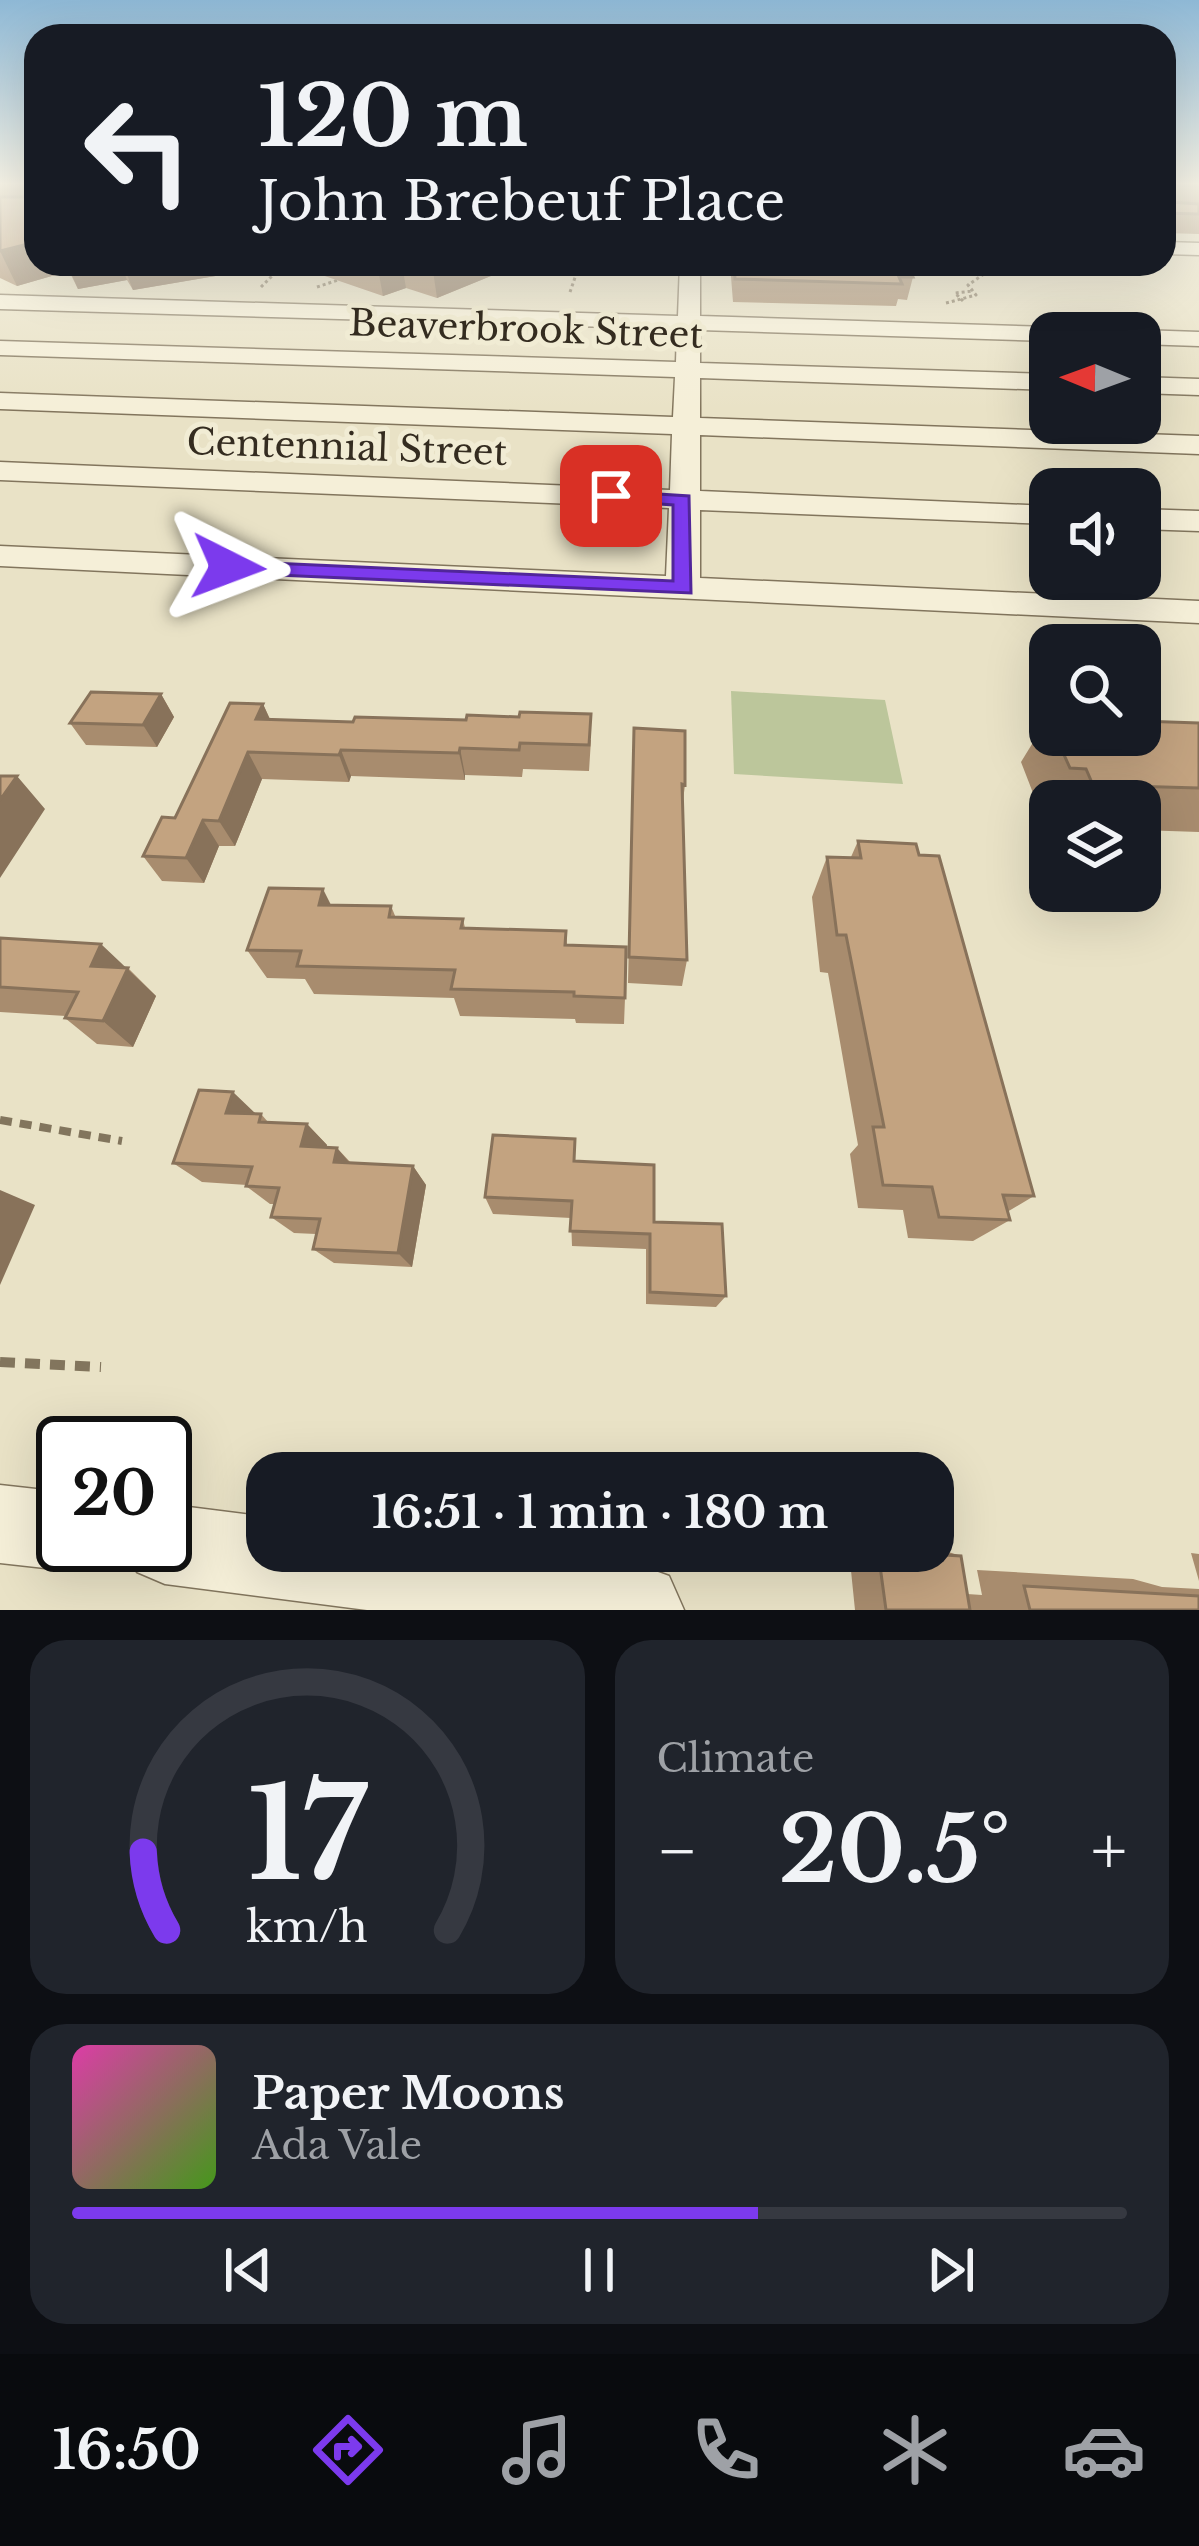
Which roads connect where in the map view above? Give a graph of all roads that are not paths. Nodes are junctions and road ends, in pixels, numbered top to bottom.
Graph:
1 (690, 276) edge
2 (0, 302) edge
3 (689, 323) junction
4 (1029, 333) edge
5 (1161, 338) edge
6 (1199, 339) edge
7 (0, 348) edge
8 (688, 370) junction
9 (1029, 381) edge
10 (1161, 386) edge
11 (1199, 387) edge
12 (0, 401) edge
13 (686, 426) junction
14 (1199, 445) edge
15 (0, 471) edge
16 (683, 500) junction
17 (1029, 514) edge
18 (1161, 520) edge
19 (1199, 521) edge
20 (0, 556) edge
21 (683, 588) junction
22 (1199, 612) edge
23 (0, 1524) edge
24 (36, 1528) edge
25 (192, 1547) edge
26 (643, 1610) edge

1 - 3 street
2 - 3 street
3 - 4 street
3 - 8 street
5 - 6 street
7 - 8 street, Beaverbrook Street
8 - 9 street, Beaverbrook Street
8 - 13 street
10 - 11 street
12 - 13 street
13 - 14 street
13 - 16 street
15 - 16 street, Centennial Street
16 - 17 street, Centennial Street
16 - 21 street
18 - 19 street
20 - 21 street
21 - 22 street
23 - 24 street
25 - 26 street

